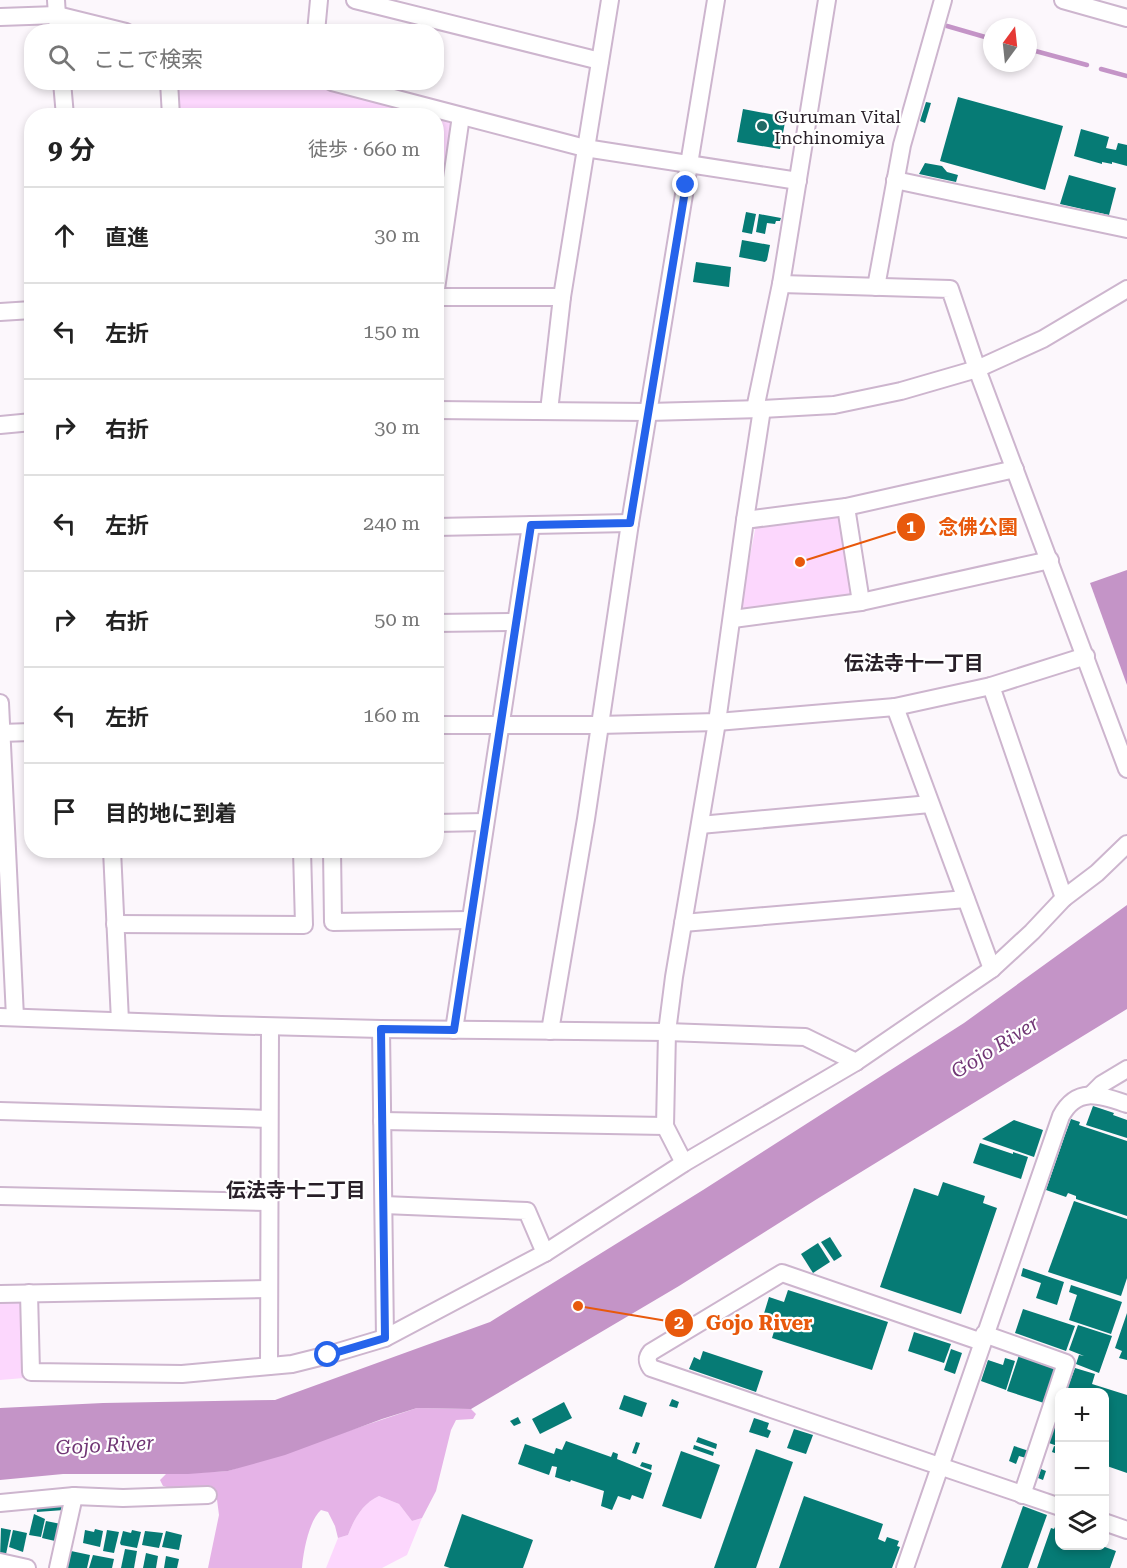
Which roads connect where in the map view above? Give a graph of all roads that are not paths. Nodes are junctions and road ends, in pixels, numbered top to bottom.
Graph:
1 (319, 0) edge
2 (355, 0) edge
3 (610, 0) edge
4 (716, 0) edge
5 (826, 0) edge
6 (943, 0) edge
7 (1063, 0) edge
8 (57, 15) edge
9 (0, 17) edge
10 (1127, 18) edge
11 (94, 24) edge
12 (317, 24) edge
13 (600, 61) junction
14 (63, 90) edge
15 (169, 90) edge
16 (361, 90) edge
17 (64, 108) edge
18 (171, 108) edge
19 (428, 108) edge
20 (444, 112) edge
21 (461, 117) junction
22 (585, 148) junction
23 (689, 163) junction
24 (895, 180) junction
25 (798, 181) junction
26 (1125, 223) edge
27 (444, 234) edge
28 (781, 284) junction
29 (876, 287) junction
30 (1127, 289) edge
31 (444, 297) edge
32 (562, 297) junction
33 (24, 310) edge
34 (0, 312) edge
35 (977, 369) junction
36 (759, 409) junction
37 (444, 410) edge
38 (549, 411) junction
39 (648, 412) junction
40 (24, 423) edge
41 (0, 425) edge
42 (1015, 469) junction
43 (846, 507) junction
44 (745, 520) junction
45 (630, 523) junction
46 (531, 525) junction
47 (444, 527) edge
48 (1050, 560) junction
49 (861, 602) junction
50 (733, 619) junction
51 (515, 622) junction
52 (444, 623) edge
53 (1086, 656) junction
54 (991, 686) junction
55 (0, 703) edge
56 (895, 707) junction
57 (717, 722) junction
58 (499, 724) junction
59 (444, 725) edge
60 (599, 725) junction
61 (24, 732) edge
62 (1, 733) edge
63 (1127, 769) edge
64 (930, 804) junction
65 (485, 822) junction
66 (444, 824) edge
67 (700, 825) junction
68 (1127, 844) edge
69 (112, 858) edge
70 (303, 858) edge
71 (332, 858) edge
72 (1064, 898) junction
73 (966, 899) junction
74 (470, 920) junction
75 (683, 923) junction
76 (115, 924) junction
77 (992, 969) junction
78 (7, 1017) edge
79 (120, 1022) junction
80 (270, 1026) junction
81 (381, 1029) junction
82 (454, 1030) junction
83 (550, 1031) junction
84 (667, 1032) junction
85 (856, 1062) junction
86 (1127, 1069) edge
87 (1092, 1094) junction
88 (1127, 1104) edge
89 (0, 1111) edge
90 (269, 1119) junction
91 (382, 1121) junction
92 (665, 1126) junction
93 (684, 1163) junction
94 (0, 1196) edge
95 (269, 1202) junction
96 (384, 1205) junction
97 (544, 1253) junction
98 (269, 1289) junction
99 (29, 1293) junction
100 (0, 1294) edge
101 (385, 1338) junction
102 (983, 1338) junction
103 (269, 1366) junction
104 (939, 1467) junction
105 (208, 1495) dead end
106 (1022, 1495) junction
107 (74, 1496) junction
108 (0, 1503) edge
109 (1055, 1506) edge
110 (1109, 1524) edge
111 (1127, 1530) edge
112 (0, 1562) edge
113 (27, 1568) edge
114 (58, 1568) edge
115 (905, 1568) edge

1 - 12 street
2 - 13 street
3 - 13 street
4 - 23 street
5 - 25 street
6 - 24 street
7 - 10 street
8 - 9 street
8 - 11 street
13 - 22 street
14 - 17 street
15 - 18 street
16 - 19 street
20 - 21 street
21 - 22 street
21 - 27 street
22 - 23 street
22 - 32 street
23 - 25 street
23 - 39 street
24 - 26 street
24 - 29 street
25 - 28 street
28 - 29 street
28 - 36 street
29 - 35 street
30 - 35 street
31 - 32 street
32 - 38 street
33 - 34 street
35 - 36 street
35 - 42 street
36 - 39 street
36 - 44 street
37 - 38 street
38 - 39 street
39 - 45 street
40 - 41 street
42 - 43 street
42 - 48 street
43 - 44 street
43 - 49 street
44 - 50 street
45 - 46 street
45 - 60 street
46 - 47 street
46 - 51 street
48 - 49 street
48 - 53 street
49 - 50 street
50 - 57 street
51 - 52 street
51 - 58 street
53 - 54 street
53 - 63 street
54 - 56 street
54 - 72 street
55 - 62 street
56 - 57 street
56 - 64 street
57 - 60 street
57 - 67 street
58 - 59 street
58 - 60 street
58 - 65 street
60 - 83 street
61 - 62 street
62 - 78 street
64 - 67 street
64 - 73 street
65 - 66 street
65 - 74 street
67 - 75 street
68 - 72 street
69 - 76 street
70 - 76 street
71 - 74 street
72 - 77 street
73 - 75 street
73 - 77 street
74 - 82 street
75 - 84 street
76 - 79 street
77 - 85 street
78 - 79 street
79 - 80 street
80 - 81 street
80 - 90 street
81 - 82 street
81 - 91 street
82 - 83 street
83 - 84 street
84 - 85 street
84 - 92 street
85 - 93 street
86 - 87 street
87 - 88 street
87 - 102 street
89 - 90 street
90 - 95 street
91 - 92 street
91 - 96 street
92 - 93 street
93 - 97 street
94 - 95 street
95 - 98 street
96 - 97 street
96 - 101 street
97 - 101 street
98 - 99 street
98 - 103 street
99 - 100 street
99 - 103 street
101 - 103 street
102 - 104 street
102 - 104 street
102 - 106 street
104 - 106 street
104 - 115 street
105 - 107 street
106 - 109 street
107 - 108 street
107 - 114 street
110 - 111 street
112 - 113 street

